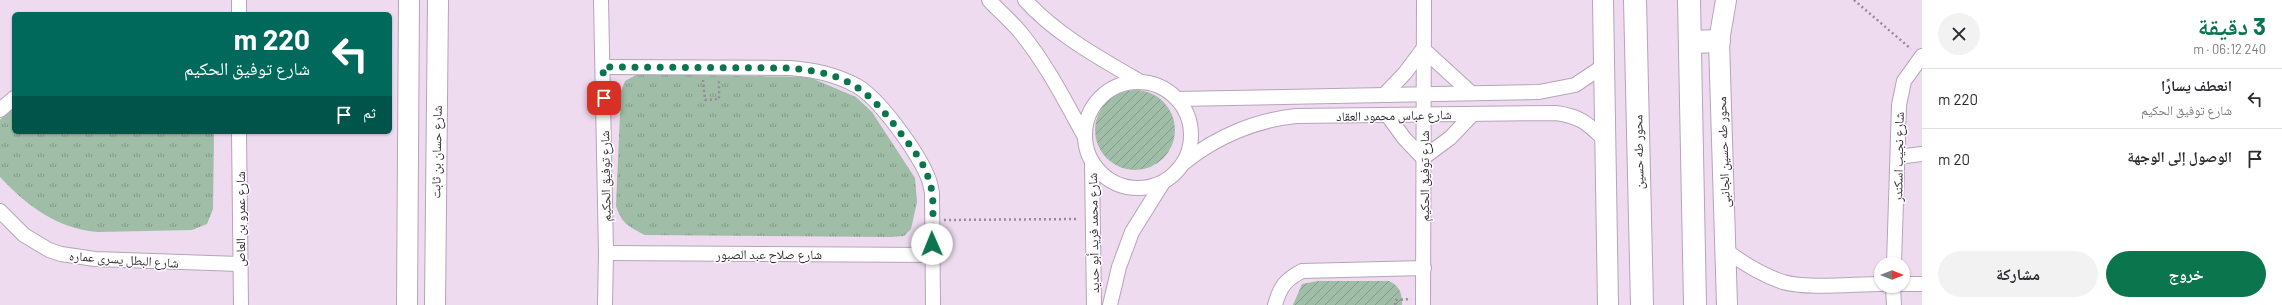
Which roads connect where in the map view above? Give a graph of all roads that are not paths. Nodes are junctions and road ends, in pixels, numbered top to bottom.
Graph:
1 (239, 0) edge
2 (409, 0) edge
3 (438, 0) edge
4 (601, 0) edge
5 (989, 0) edge
6 (1024, 0) edge
7 (1424, 0) edge
8 (1603, 0) edge
9 (1635, 0) edge
10 (1689, 0) edge
11 (1726, 0) edge
12 (239, 12) edge
13 (1719, 41) junction
14 (1691, 42) junction
15 (1424, 48) junction
16 (1921, 57) edge
17 (1605, 65) junction
18 (603, 67) junction
19 (1139, 82) junction
20 (1470, 92) junction
21 (1425, 93) junction
22 (1384, 94) junction
23 (1177, 98) junction
24 (12, 100) edge
25 (0, 110) edge
26 (1424, 114) junction
27 (1473, 114) junction
28 (1388, 116) junction
29 (239, 134) edge
30 (1085, 137) junction
31 (1606, 141) junction
32 (1922, 154) edge
33 (1898, 157) junction
34 (1424, 158) junction
35 (1092, 162) junction
36 (1185, 162) junction
37 (1162, 184) junction
38 (0, 211) edge
39 (1727, 251) junction
40 (606, 253) junction
41 (933, 255) junction
42 (1894, 257) edge
43 (239, 264) junction
44 (1424, 268) junction
45 (1874, 284) edge
46 (1910, 284) edge
47 (1922, 284) edge
48 (1894, 293) edge
49 (1423, 302) edge
50 (241, 305) edge
51 (407, 305) edge
52 (435, 305) edge
53 (605, 305) edge
54 (933, 305) edge
55 (1094, 305) edge
56 (1110, 305) edge
57 (1275, 305) edge
58 (1608, 305) edge
59 (1642, 305) edge
60 (1695, 305) edge
61 (1727, 305) edge
62 (1894, 305) edge

1 - 12 street
2 - 51 street
3 - 52 street, شارع حسان بن ثابت
4 - 18 street, شارع توفيق الحكيم
5 - 30 street
6 - 19 street
7 - 15 street, شارع توفيق الحكيم
8 - 17 street
9 - 59 main road, محور طه حسين
10 - 14 main road
11 - 13 street, محور طه حسين الجانبى
13 - 14 main road
13 - 39 street, محور طه حسين الجانبى
14 - 60 main road
15 - 20 street
15 - 21 street, شارع توفيق الحكيم
15 - 22 street
16 - 33 street, شارع نجيب اسكندر
17 - 20 street, شارع عباس محمود العقاد
17 - 31 street
18 - 40 street, شارع توفيق الحكيم
18 - 41 street
19 - 23 street
19 - 30 street
20 - 21 street, شارع عباس محمود العقاد
21 - 22 street, شارع عباس محمود العقاد
21 - 26 street, شارع توفيق الحكيم
22 - 23 street, شارع عباس محمود العقاد
23 - 36 street
24 - 25 street
26 - 27 street, شارع عباس محمود العقاد
26 - 28 street, شارع عباس محمود العقاد
26 - 34 street, شارع توفيق الحكيم
27 - 31 street, شارع عباس محمود العقاد
27 - 34 street
28 - 34 street
28 - 36 street, شارع عباس محمود العقاد
29 - 43 street, شارع عمرو بن العاص
30 - 35 street
31 - 58 street
32 - 33 street
33 - 42 street, شارع نجيب اسكندر
34 - 44 street, شارع توفيق الحكيم
35 - 37 street
35 - 55 street, شارع محمد فريد أبو حديد
36 - 37 street
37 - 56 street, شارع محمد فريد أبو حديد
38 - 43 street, شارع البطل يسرى عماره
39 - 45 street
39 - 61 street, محور طه حسين الجانبى
40 - 41 street, شارع صلاح عبد الصبور
40 - 53 street, شارع توفيق الحكيم
41 - 54 street
43 - 50 street, شارع عمرو بن العاص
44 - 49 street, شارع توفيق الحكيم
44 - 57 street
46 - 47 street
48 - 62 street

